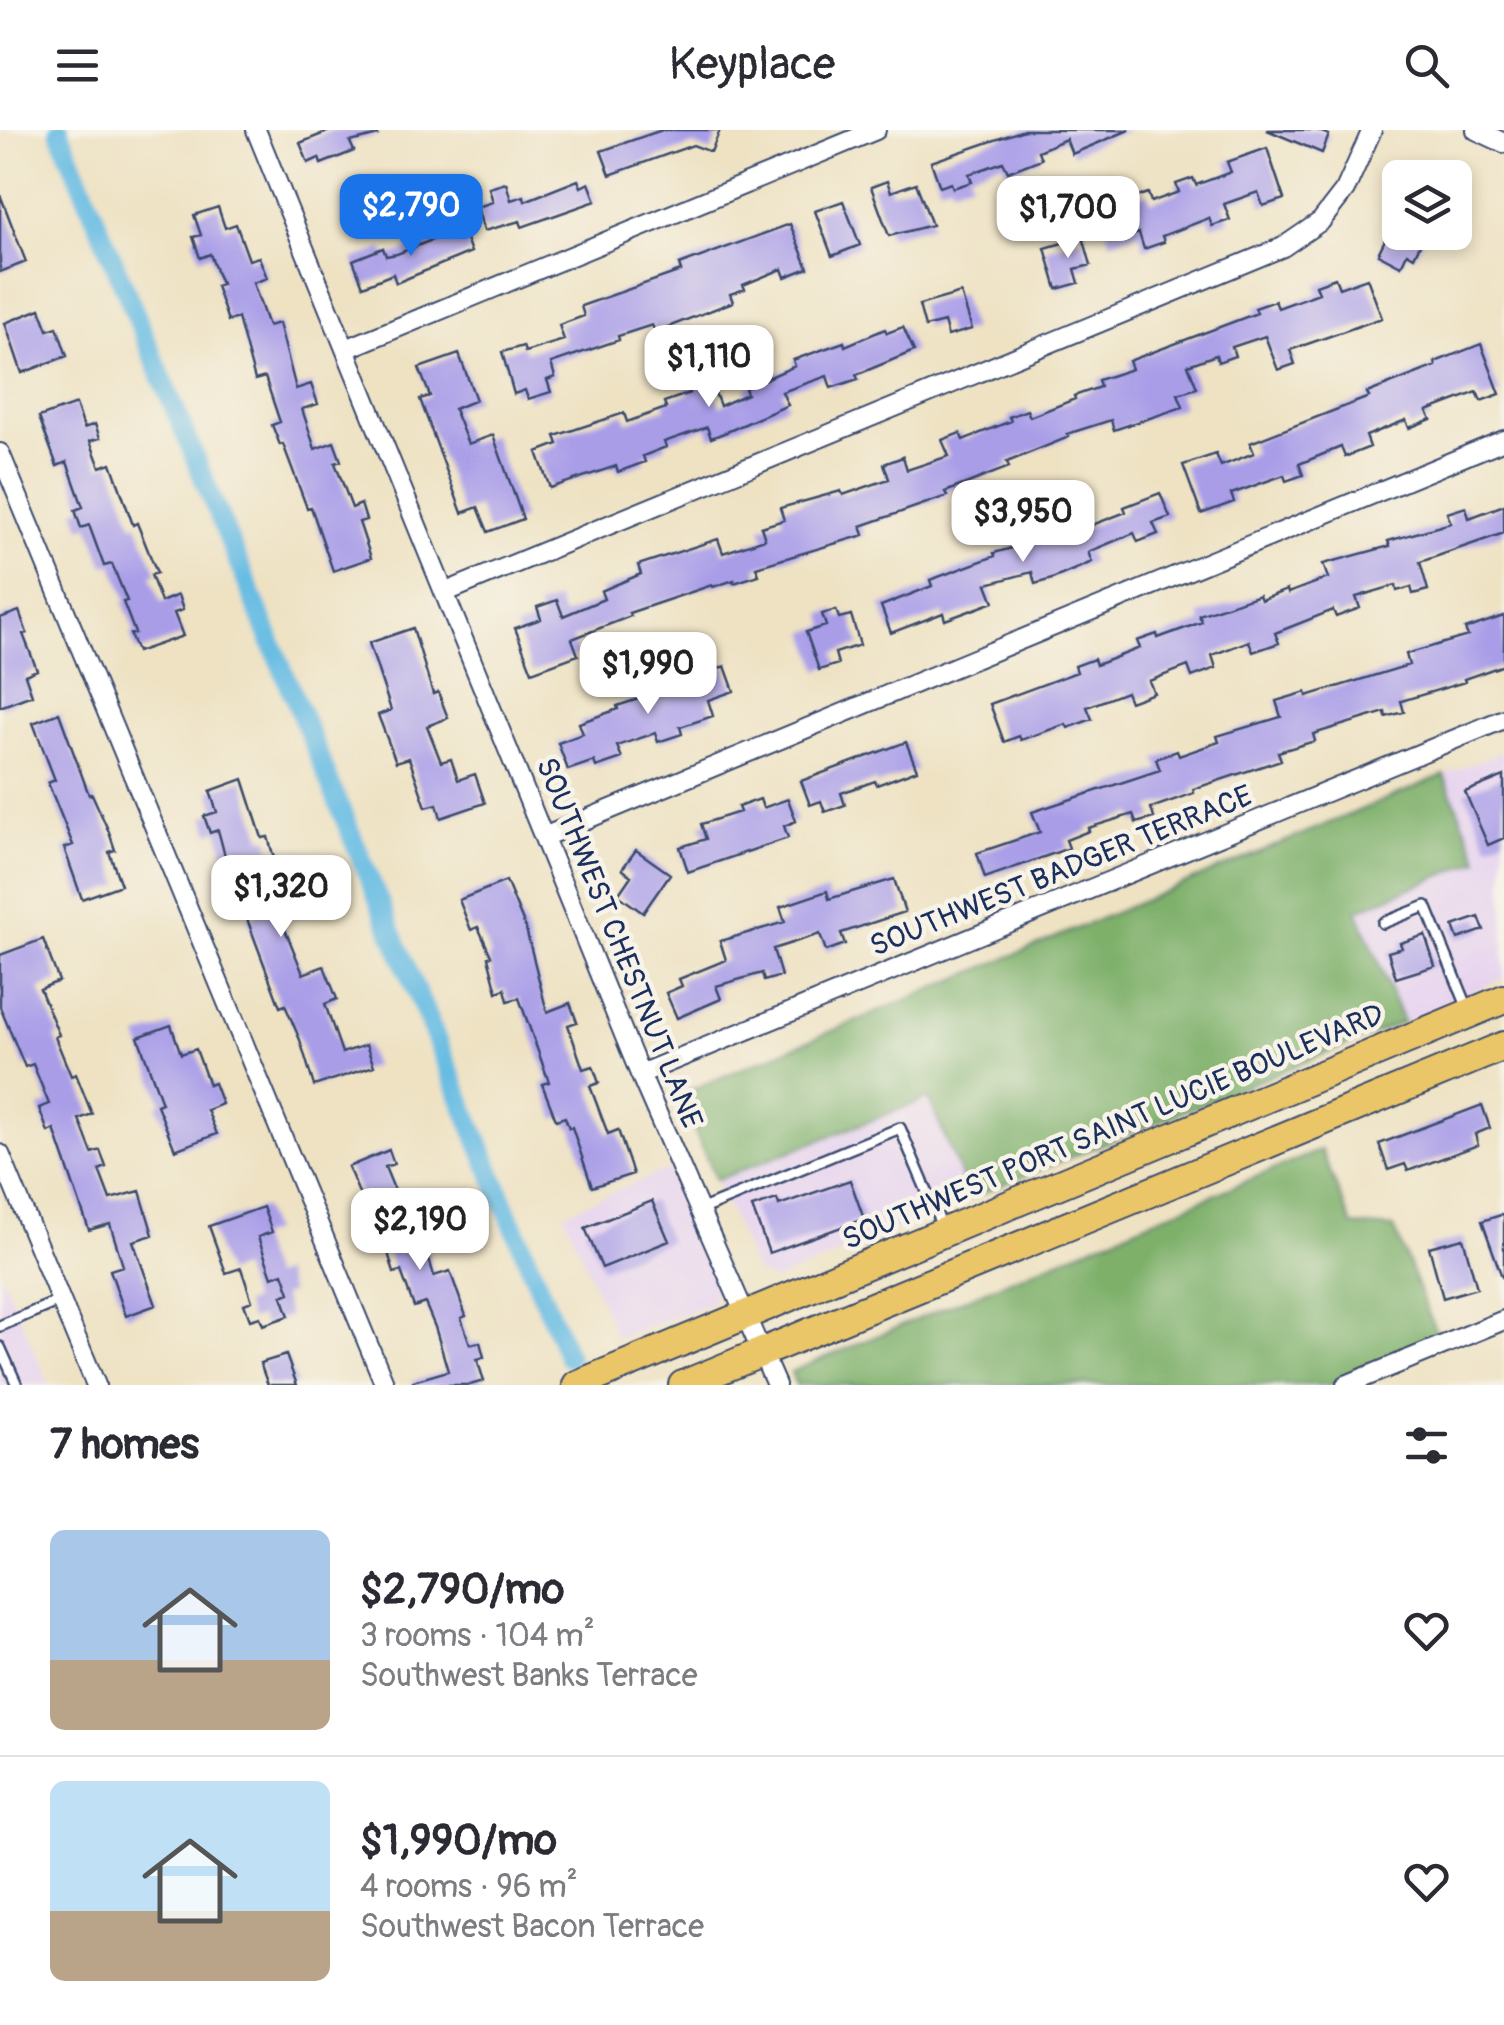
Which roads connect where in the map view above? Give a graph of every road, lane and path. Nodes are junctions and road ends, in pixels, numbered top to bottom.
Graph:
1 (256, 130) edge
2 (876, 130) edge
3 (1372, 130) edge
4 (1476, 130) edge
5 (1504, 143) edge
6 (346, 348) junction
7 (1504, 440) edge
8 (0, 454) edge
9 (446, 592) junction
10 (1504, 719) edge
11 (546, 836) junction
12 (1383, 923) dead end
13 (1504, 1000) edge
14 (1470, 1014) junction
15 (1504, 1046) edge
16 (640, 1074) junction
17 (0, 1154) edge
18 (700, 1210) junction
19 (944, 1232) junction
20 (60, 1300) junction
21 (746, 1314) junction
22 (1504, 1320) edge
23 (0, 1326) edge
24 (0, 1347) edge
25 (763, 1352) junction
26 (17, 1385) edge
27 (96, 1385) edge
28 (385, 1385) edge
29 (577, 1385) edge
30 (683, 1385) edge
31 (776, 1385) edge
32 (1346, 1385) edge

1 - 6 street, SOUTHWEST CHESTNUT LANE
2 - 6 street
3 - 9 street
4 - 5 street
6 - 9 street, SOUTHWEST CHESTNUT LANE
7 - 11 street
8 - 28 street
9 - 11 street, SOUTHWEST CHESTNUT LANE
10 - 16 street, SOUTHWEST BADGER TERRACE
11 - 16 street, SOUTHWEST CHESTNUT LANE
12 - 14 lane
13 - 14 main road, SOUTHWEST PORT SAINT LUCIE BOULEVARD
14 - 19 main road, SOUTHWEST PORT SAINT LUCIE BOULEVARD
15 - 25 main road
16 - 18 street, SOUTHWEST CHESTNUT LANE
17 - 20 street
18 - 19 lane
18 - 21 street, SOUTHWEST CHESTNUT LANE
19 - 21 main road, SOUTHWEST PORT SAINT LUCIE BOULEVARD
20 - 23 lane
20 - 27 street
21 - 25 street, SOUTHWEST CHESTNUT LANE
21 - 29 main road, SOUTHWEST PORT SAINT LUCIE BOULEVARD
22 - 32 street
24 - 26 lane
25 - 30 main road
25 - 31 street, SOUTHWEST CHESTNUT LANE

